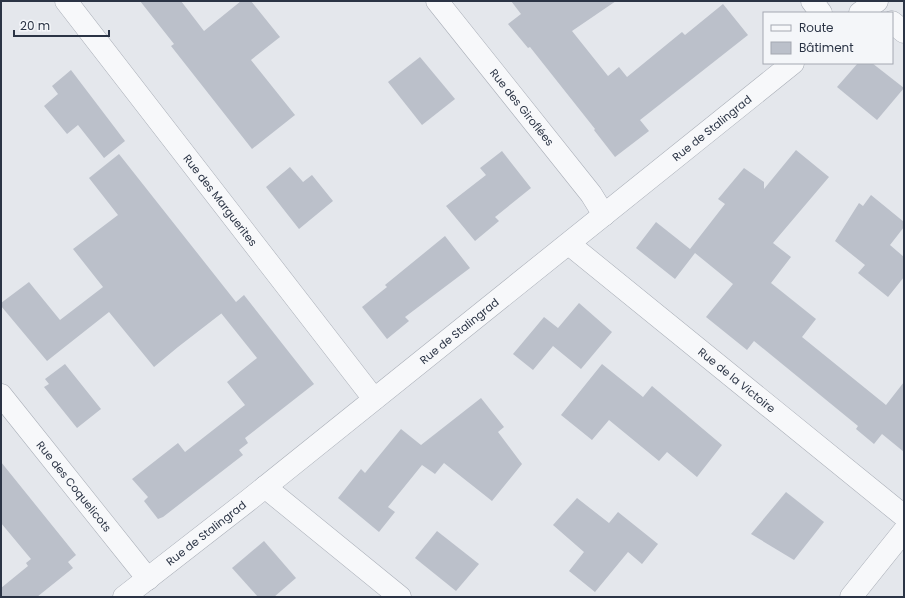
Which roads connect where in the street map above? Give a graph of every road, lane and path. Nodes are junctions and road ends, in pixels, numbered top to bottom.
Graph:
1 (66, 1) edge
2 (438, 1) edge
3 (812, 1) edge
4 (821, 12) edge
5 (893, 23) edge
6 (904, 32) edge
7 (791, 64) edge
8 (604, 215) junction
9 (569, 244) junction
10 (1, 395) edge
11 (374, 399) junction
12 (265, 487) junction
13 (904, 516) edge
14 (904, 531) edge
15 (148, 579) junction
16 (124, 597) edge
17 (400, 597) edge
18 (851, 597) edge

1 - 11 street, Rue des Marguerites
2 - 8 street, Rue des Giroflées
3 - 4 street
5 - 6 street
7 - 8 street, Rue de Stalingrad
8 - 9 street, Rue de Stalingrad
9 - 11 street, Rue de Stalingrad
9 - 13 street, Rue de la Victoire
10 - 15 street, Rue des Coquelicots
11 - 12 street, Rue de Stalingrad
12 - 15 street, Rue de Stalingrad
12 - 17 street
14 - 18 street
15 - 16 street, Rue de Stalingrad

